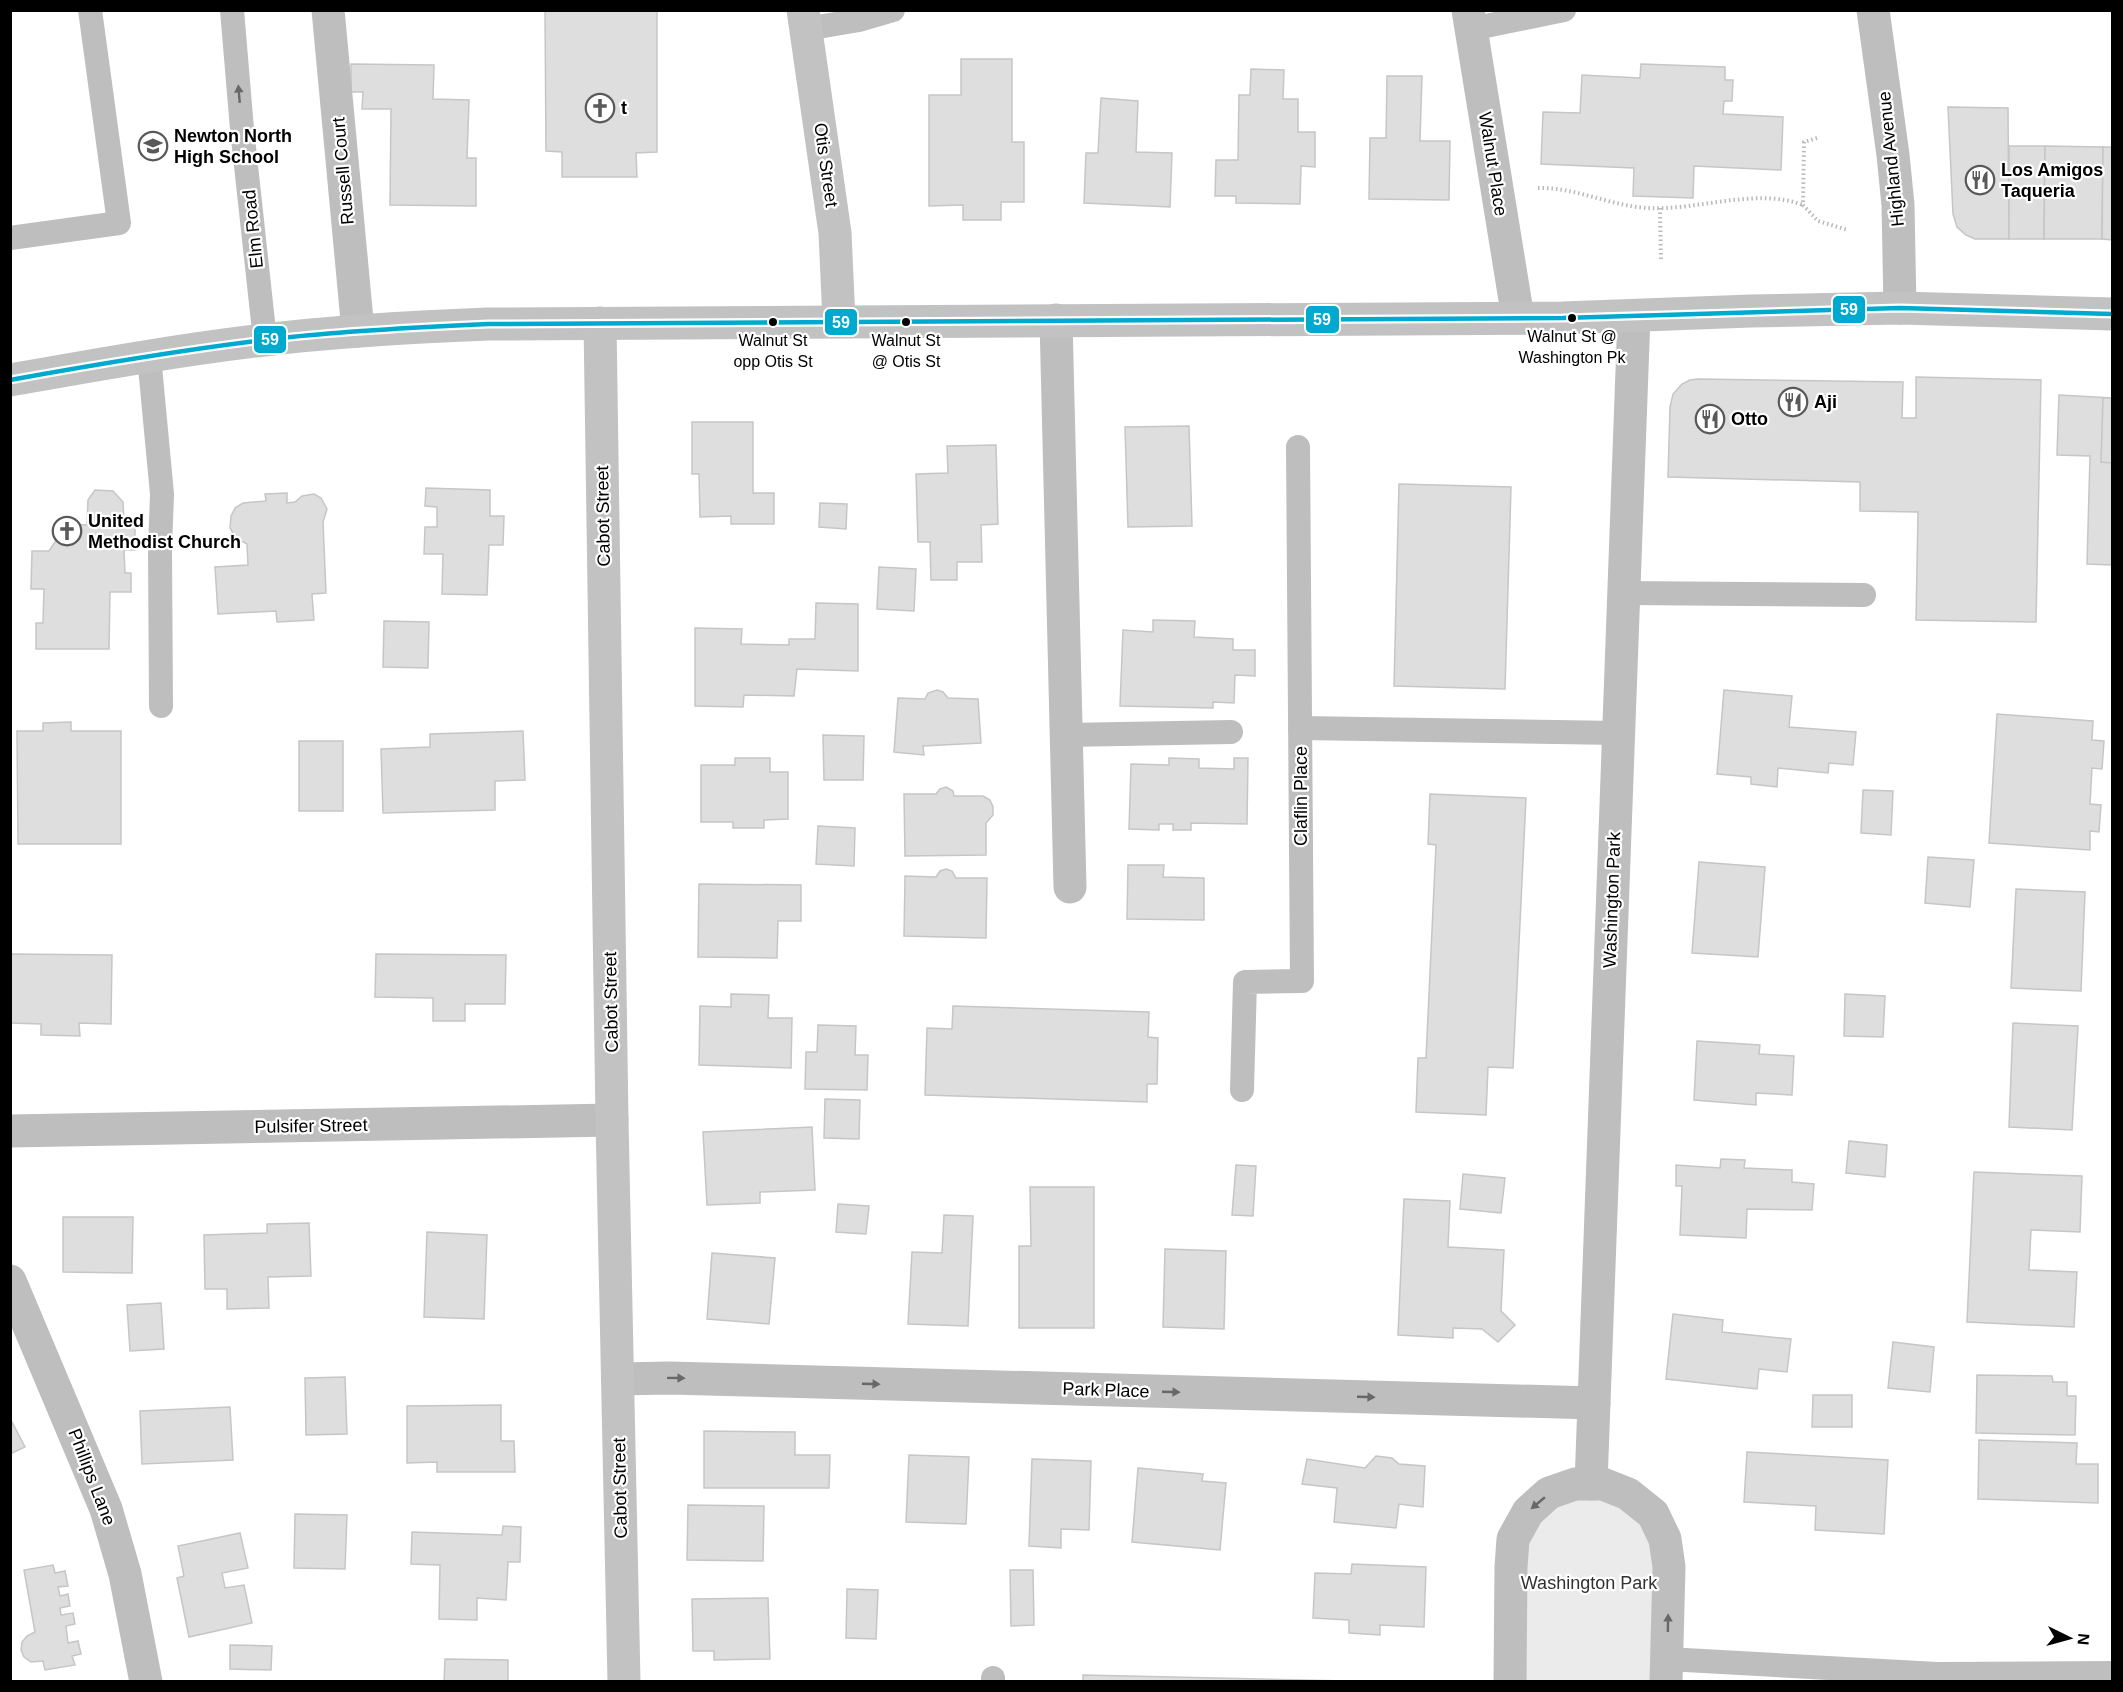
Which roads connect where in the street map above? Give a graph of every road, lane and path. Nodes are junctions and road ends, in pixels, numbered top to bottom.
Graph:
1 (90, 10) edge
2 (232, 10) edge
3 (328, 10) edge
4 (893, 10) edge
5 (1564, 10) edge
6 (1874, 10) edge
7 (804, 20) edge
8 (1470, 20) edge
9 (1817, 138) dead end
10 (1532, 189) dead end
11 (1803, 205) junction
12 (1660, 208) junction
13 (1848, 230) dead end
14 (10, 238) edge
15 (1661, 262) dead end
16 (1900, 308) junction
17 (2112, 314) edge
18 (1634, 316) junction
19 (1518, 318) junction
20 (1056, 320) junction
21 (839, 321) junction
22 (600, 323) junction
23 (358, 331) junction
24 (266, 340) junction
25 (149, 356) junction
26 (10, 380) edge
27 (1298, 447) dead end
28 (1625, 593) junction
29 (1864, 595) dead end
30 (161, 706) dead end
31 (1300, 728) junction
32 (1231, 732) dead end
33 (1618, 734) junction
34 (1066, 735) junction
35 (1070, 887) dead end
36 (1242, 1090) dead end
37 (612, 1120) junction
38 (10, 1131) edge
39 (10, 1281) edge
40 (618, 1379) junction
41 (1594, 1403) junction
42 (1591, 1484) junction
43 (1667, 1670) edge
44 (2112, 1673) edge
45 (2072, 1678) edge
46 (147, 1682) edge
47 (624, 1682) edge
48 (1510, 1682) edge

1 - 14 lane
24 -> 2 lane, Elm Road
3 - 23 street, Russell Court
4 - 7 lane
5 - 8 lane
6 - 16 street, Highland Avenue
7 - 21 main road, Otis Street
8 - 19 street, Walnut Place
9 - 11 path
10 - 12 path
11 - 12 path
11 - 13 path
12 - 15 path
16 - 17 main road
16 - 18 main road
18 - 19 main road
18 - 28 street, Washington Park
19 - 20 main road
20 - 21 main road
20 - 34 street
21 - 22 main road
22 - 23 main road
22 - 37 main road, Cabot Street
23 - 24 main road
24 - 25 main road
25 - 26 main road
25 - 30 lane
27 - 31 lane, Claflin Place
28 - 29 lane
28 - 33 street, Washington Park
31 - 33 lane
31 - 36 lane, Claflin Place
32 - 34 lane
33 - 41 street, Washington Park
34 - 35 street
37 - 38 street, Pulsifer Street
37 - 40 main road, Cabot Street
39 - 46 street, Phillips Lane
40 -> 41 street, Park Place
40 - 47 main road, Cabot Street
41 - 42 street, Washington Park
43 -> 42 street
42 -> 48 street
43 - 45 lane
44 - 45 lane

